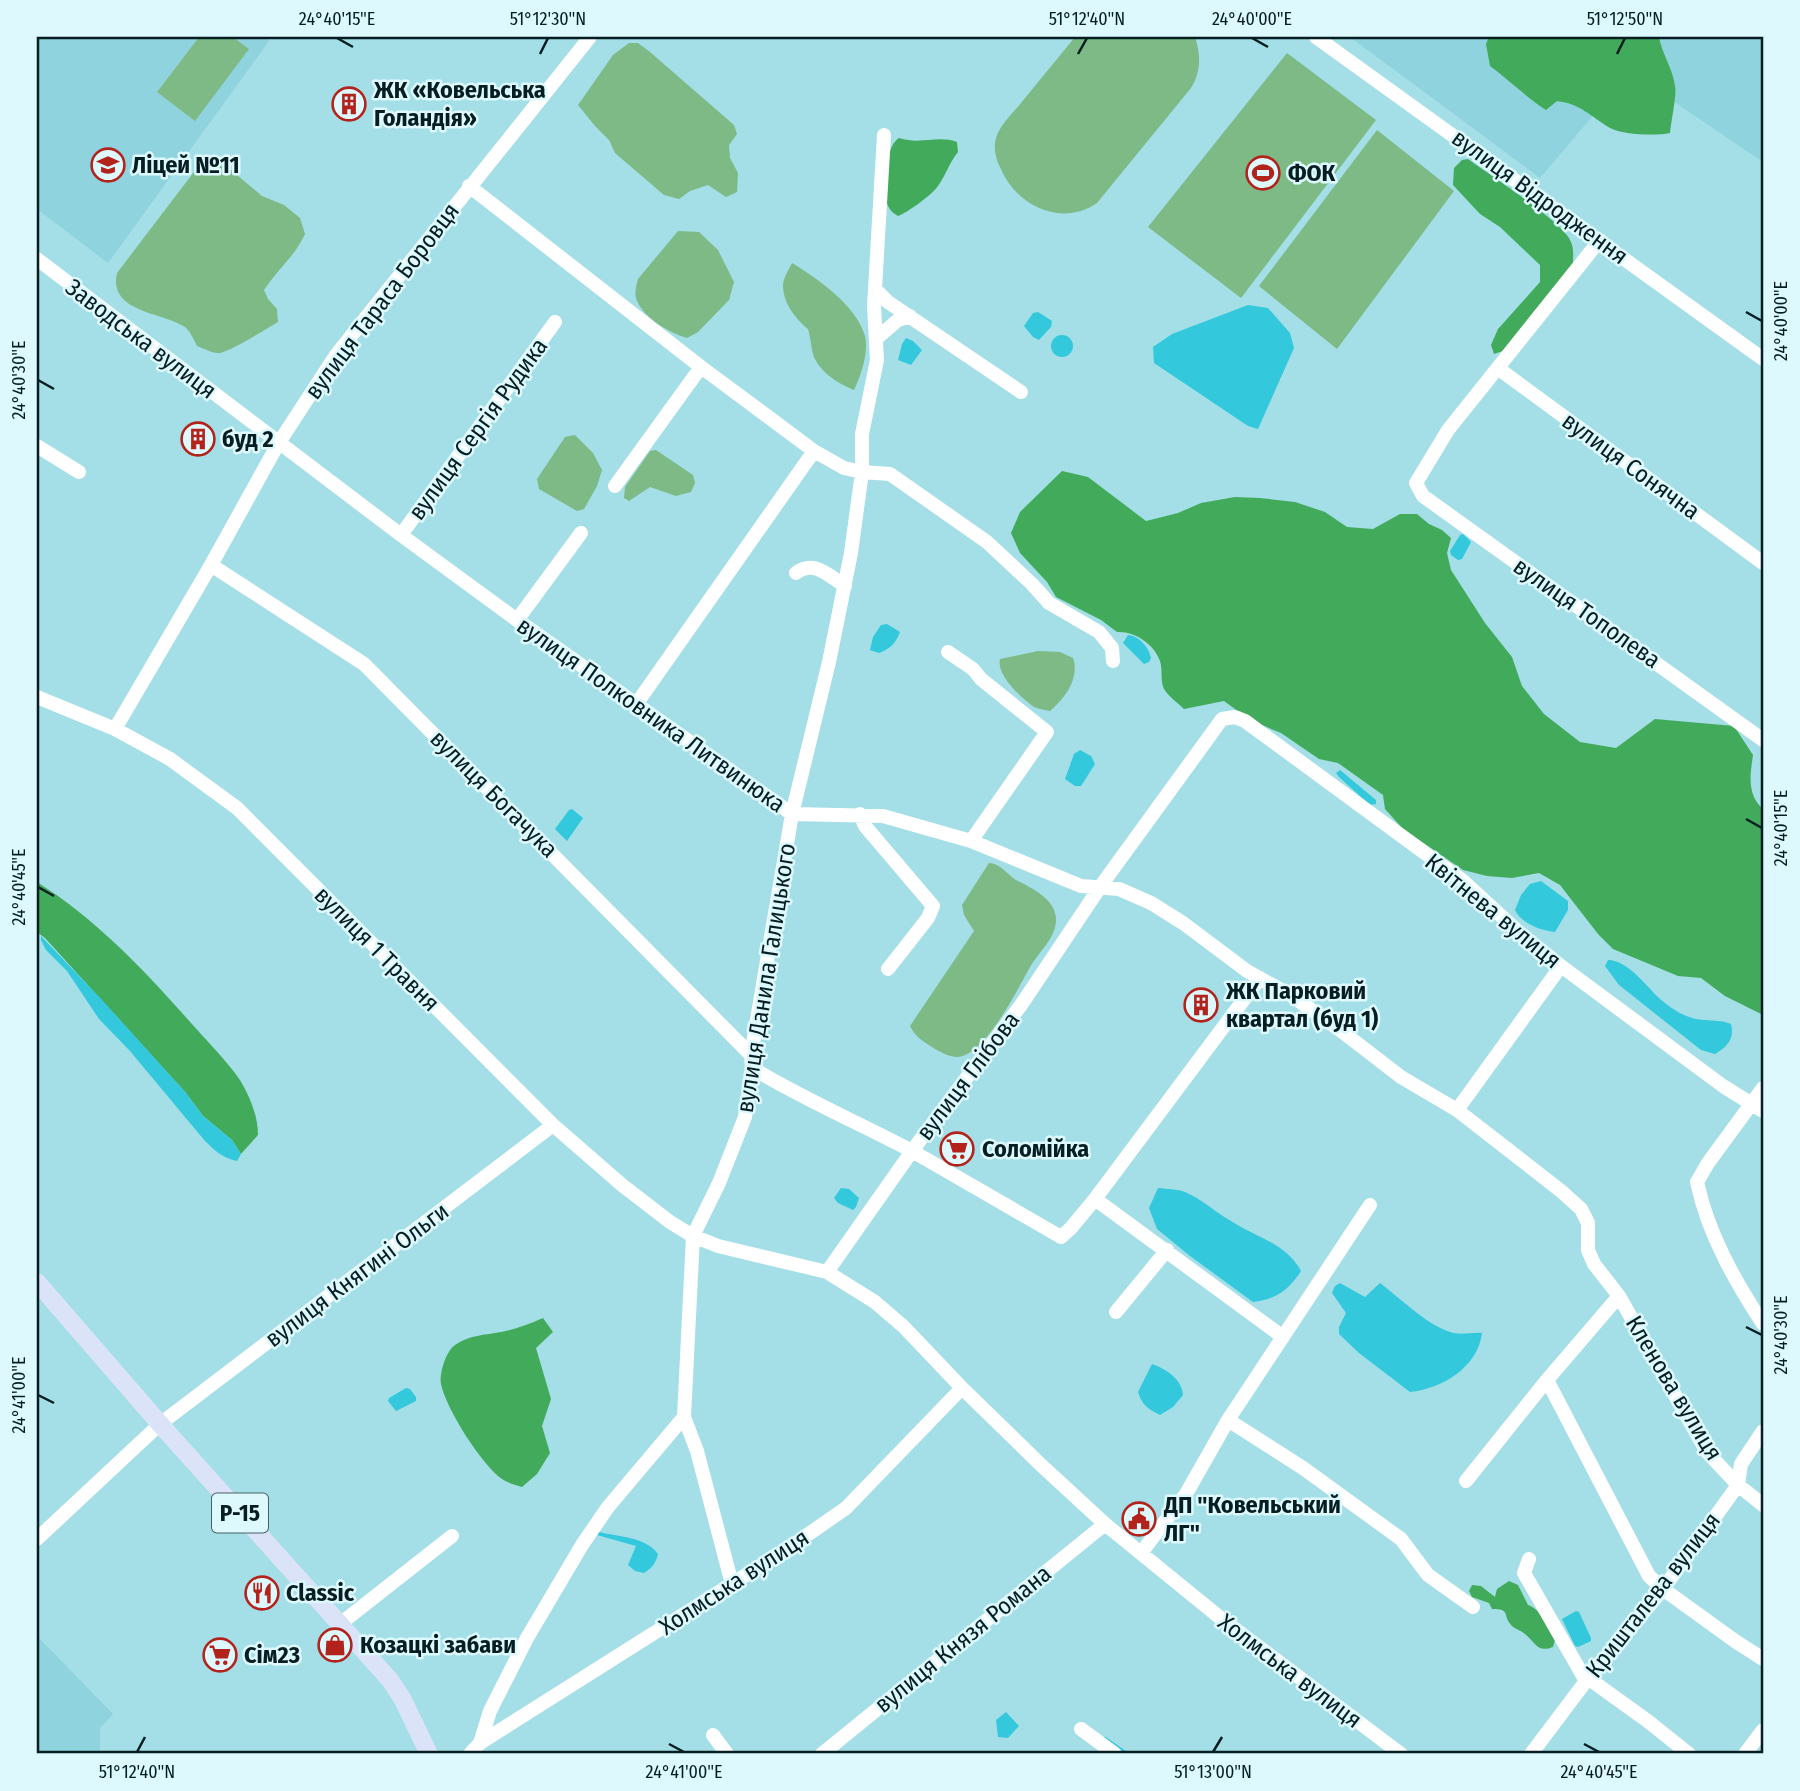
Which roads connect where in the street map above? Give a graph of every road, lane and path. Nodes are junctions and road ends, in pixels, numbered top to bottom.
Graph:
1 (590, 37) edge
2 (1316, 37) edge
3 (884, 135) dead end
4 (469, 186) junction
5 (1600, 240) junction
6 (37, 259) edge
7 (876, 290) junction
8 (910, 316) junction
9 (555, 322) dead end
10 (877, 338) junction
11 (1763, 359) edge
12 (701, 367) junction
13 (1499, 369) junction
14 (1021, 392) dead end
15 (278, 444) junction
16 (37, 446) edge
17 (814, 452) junction
18 (79, 472) dead end
19 (862, 472) junction
20 (615, 486) dead end
21 (581, 533) dead end
22 (401, 535) junction
23 (1763, 563) edge
24 (211, 565) junction
25 (796, 573) dead end
26 (845, 586) junction
27 (517, 620) junction
28 (948, 652) dead end
29 (1113, 661) dead end
30 (37, 697) edge
31 (637, 703) junction
32 (1235, 717) joint
33 (115, 729) junction
34 (1763, 740) edge
35 (792, 814) junction
36 (860, 814) junction
37 (971, 841) junction
38 (1100, 887) junction
39 (1561, 966) junction
40 (888, 969) dead end
41 (1260, 978) junction
42 (751, 1061) junction
43 (1763, 1088) edge
44 (1757, 1108) edge
45 (1457, 1110) junction
46 (553, 1125) junction
47 (912, 1151) junction
48 (1095, 1199) junction
49 (1370, 1205) dead end
50 (693, 1236) junction
51 (1167, 1250) junction
52 (827, 1272) junction
53 (37, 1282) edge
54 (1619, 1296) junction
55 (1116, 1312) dead end
56 (1763, 1324) edge
57 (1283, 1337) junction
58 (1547, 1380) junction
59 (962, 1388) junction
60 (684, 1417) junction
61 (1228, 1420) junction
62 (160, 1424) junction
63 (1763, 1431) edge
64 (1466, 1481) dead end
65 (1738, 1485) junction
66 (1763, 1505) edge
67 (1105, 1524) junction
68 (452, 1536) dead end
69 (37, 1539) edge
70 (1141, 1553) junction
71 (1529, 1559) dead end
72 (732, 1584) junction
73 (1663, 1589) junction
74 (1473, 1607) dead end
75 (340, 1624) junction
76 (1763, 1659) edge
77 (1587, 1679) junction
78 (1081, 1729) dead end
79 (1763, 1730) edge
80 (713, 1735) dead end
81 (480, 1743) junction
82 (429, 1754) edge
83 (470, 1754) edge
84 (727, 1754) edge
85 (822, 1754) edge
86 (1115, 1754) edge
87 (1401, 1754) edge
88 (1531, 1754) edge
89 (1689, 1754) edge
90 (1745, 1754) edge

1 - 4 street, вулиця Тараса Боровця
2 - 5 street, вулиця Відродження
3 - 7 street, вулиця Данила Галицького
4 - 12 street
4 - 15 street, вулиця Тараса Боровця
5 - 11 street, вулиця Відродження
5 - 13 street
6 - 15 street, Заводська вулиця
7 - 8 street
7 - 10 street, вулиця Данила Галицького
8 - 10 street
8 - 14 street
9 - 22 street, вулиця Сергія Рудика
10 - 19 street, вулиця Данила Галицького
12 - 17 street
12 - 20 street
13 - 23 street, вулиця Сонячна
13 - 34 street, вулиця Тополева
15 - 22 street, вулиця Полковника Литвинюка
15 - 24 street, вулиця Тараса Боровця
16 - 18 street
17 - 19 street
17 - 31 street
19 - 26 street, вулиця Данила Галицького
19 - 29 street
21 - 27 street
22 - 27 street, вулиця Полковника Литвинюка
24 - 33 street, вулиця Тараса Боровця
24 - 42 street, вулиця Богачука
25 - 26 street
26 - 35 street, вулиця Данила Галицького
27 - 31 street, вулиця Полковника Литвинюка
28 - 37 street
30 - 33 street, вулиця 1 Травня
31 - 35 street, вулиця Полковника Литвинюка
32 - 38 street, вулиця Глібова
32 - 39 street, Квітнева вулиця
33 - 46 street, вулиця 1 Травня
35 - 36 street, вулиця Полковника Литвинюка
35 - 42 street, вулиця Данила Галицького
36 - 37 street, вулиця Полковника Литвинюка
36 - 40 street
37 - 38 street, вулиця Полковника Литвинюка
38 - 41 street, вулиця Полковника Литвинюка
38 - 47 street, вулиця Глібова
39 - 44 street, Квітнева вулиця
39 - 45 street
41 - 45 street, вулиця Полковника Литвинюка
41 - 48 street
42 - 47 street, вулиця Глібова
42 - 50 street, вулиця Данила Галицького
43 - 44 street
44 - 56 street
45 - 54 street, вулиця Полковника Литвинюка
46 - 50 street, вулиця 1 Травня
46 - 62 street, вулиця Княгині Ольги
47 - 48 street
47 - 52 street
48 - 51 street
49 - 57 street
50 - 52 street, Холмська вулиця
50 - 60 street, вулиця Данила Галицького
51 - 55 street
51 - 57 street
52 - 59 street, Холмська вулиця
53 - 62 main road, Р-15
54 - 58 street
54 - 65 street, Кленова вулиця
57 - 61 street
58 - 64 street
58 - 73 street
59 - 67 street, Холмська вулиця
59 - 72 street, Холмська вулиця
60 - 72 street
60 - 81 street
61 - 70 street
61 - 74 street
62 - 69 street, вулиця Княгині Ольги
62 - 75 main road, Р-15
63 - 65 street, Кришталева вулиця
65 - 66 street, Кленова вулиця
65 - 73 street, Кришталева вулиця
67 - 70 street, Холмська вулиця
67 - 85 street, вулиця Князя Романа
68 - 75 street
70 - 87 street, Холмська вулиця
71 - 77 street
72 - 81 street, Холмська вулиця
73 - 76 street
73 - 77 street, Кришталева вулиця
75 - 82 main road, Р-15
77 - 88 street, Кришталева вулиця
77 - 89 street
78 - 86 street
79 - 90 street
80 - 84 street
81 - 83 street

